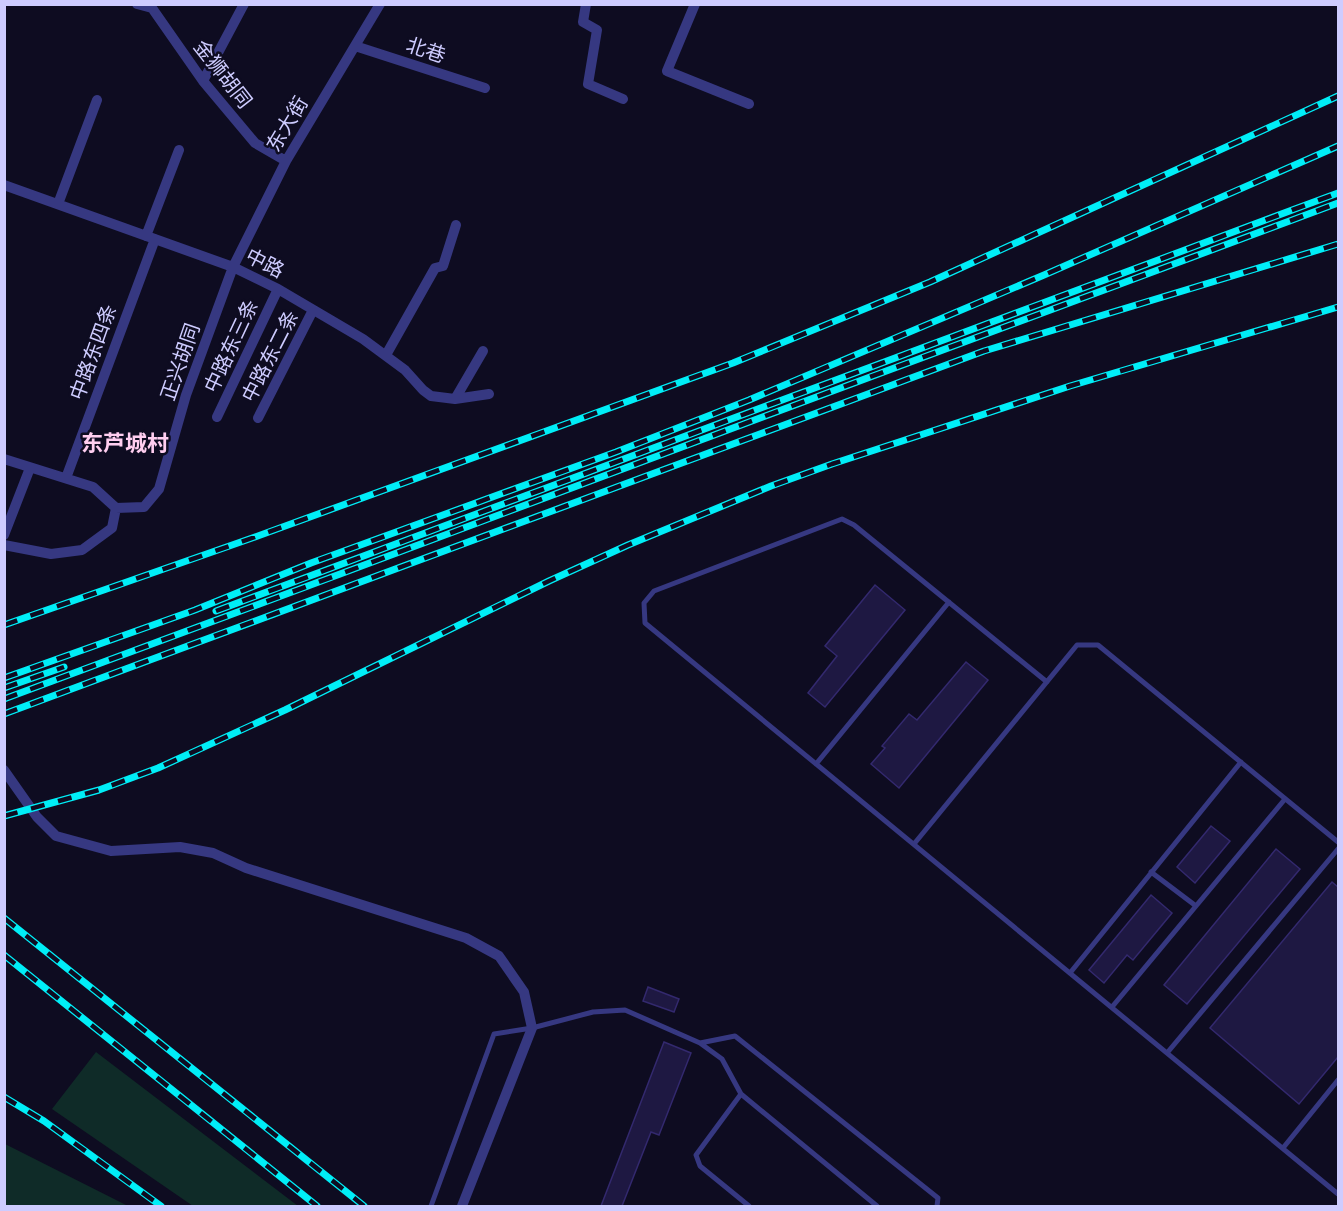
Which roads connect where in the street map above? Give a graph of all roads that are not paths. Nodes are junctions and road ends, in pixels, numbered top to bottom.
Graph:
1 (137, 4) edge
2 (244, 4) edge
3 (380, 4) edge
4 (586, 4) edge
5 (695, 4) edge
6 (355, 46) junction
7 (203, 81) junction
8 (485, 88) dead end
9 (623, 99) dead end
10 (97, 100) dead end
11 (750, 104) dead end
12 (179, 150) dead end
13 (286, 161) junction
14 (4, 185) edge
15 (58, 204) junction
16 (456, 225) dead end
17 (150, 237) junction
18 (233, 267) junction
19 (278, 289) junction
20 (313, 310) junction
21 (483, 351) dead end
22 (386, 355) junction
23 (489, 394) dead end
24 (455, 399) junction
25 (217, 417) dead end
26 (258, 418) dead end
27 (4, 459) edge
28 (30, 468) junction
29 (66, 478) junction
30 (116, 508) junction
31 (4, 535) edge
32 (4, 545) edge
33 (949, 602) junction
34 (1047, 682) junction
35 (1241, 762) junction
36 (816, 764) junction
37 (4, 770) edge
38 (1285, 799) junction
39 (1338, 842) edge
40 (914, 844) junction
41 (1338, 849) edge
42 (1152, 872) junction
43 (1196, 906) junction
44 (1070, 973) junction
45 (1112, 1007) junction
46 (532, 1028) junction
47 (700, 1043) junction
48 (1167, 1053) junction
49 (1338, 1080) edge
50 (741, 1094) junction
51 (1283, 1148) junction
52 (1338, 1194) edge
53 (431, 1206) edge
54 (462, 1206) edge
55 (750, 1206) edge
56 (877, 1206) edge
57 (937, 1206) edge

1 - 7 street, 金狮胡同
2 - 7 street
3 - 6 street, 东大街
4 - 9 street
5 - 11 street
6 - 8 street, 北巷
6 - 13 street, 东大街
7 - 13 street, 金狮胡同
10 - 15 street
12 - 17 street, 中路东四条
13 - 18 street, 东大街
14 - 15 street, 中路
15 - 17 street, 中路
16 - 22 street
17 - 18 street, 中路
17 - 29 street, 中路东四条
18 - 19 street, 中路
18 - 30 street, 正兴胡同
19 - 20 street, 中路
19 - 25 street, 中路东三条
20 - 22 street, 中路
20 - 26 street, 中路东二条
21 - 24 street
22 - 24 street, 中路
23 - 24 street, 中路
27 - 28 street
28 - 29 street
28 - 31 street
29 - 30 street
30 - 32 street
33 - 34 lane
33 - 36 lane
33 - 36 lane
34 - 35 lane
34 - 40 lane
35 - 38 lane
35 - 42 lane
36 - 40 lane
37 - 46 street
38 - 39 lane
38 - 43 lane
40 - 44 lane
41 - 48 lane
42 - 43 lane
42 - 44 lane
43 - 45 lane
44 - 45 lane
45 - 48 lane
46 - 47 lane
46 - 53 lane
46 - 54 street
47 - 50 lane
47 - 57 lane
48 - 51 lane
49 - 51 lane
50 - 55 lane
50 - 56 lane
51 - 52 lane

